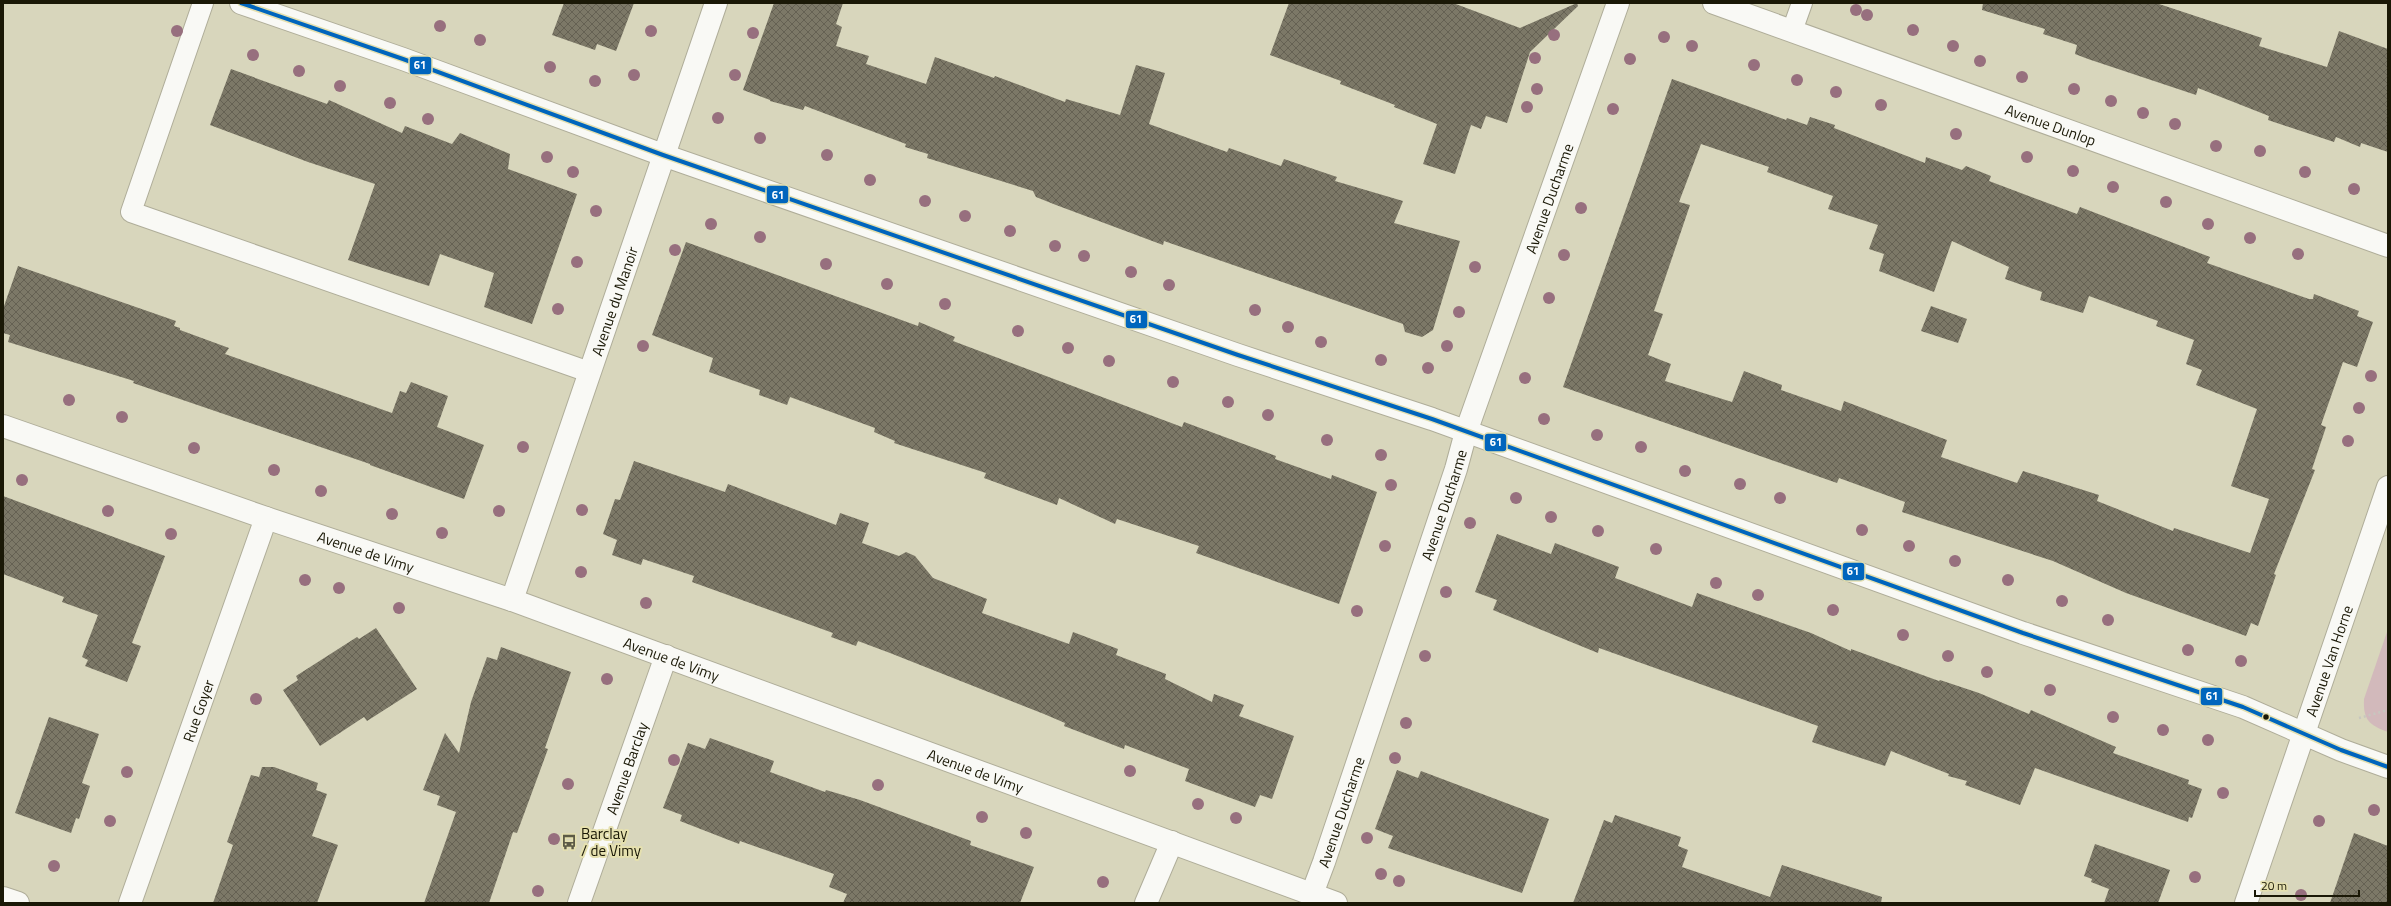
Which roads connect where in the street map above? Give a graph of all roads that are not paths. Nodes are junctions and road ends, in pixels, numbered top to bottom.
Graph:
1 (203, 3) edge
2 (241, 3) edge
3 (716, 3) edge
4 (1618, 3) edge
5 (1714, 3) edge
6 (1802, 3) edge
7 (1792, 31) junction
8 (663, 155) junction
9 (2388, 246) edge
10 (589, 372) junction
11 (3, 426) edge
12 (1466, 432) junction
13 (2388, 487) edge
14 (266, 518) junction
15 (512, 600) junction
16 (666, 656) junction
17 (2303, 732) junction
18 (2388, 766) edge
19 (1172, 842) junction
20 (1312, 894) junction
21 (3, 898) edge
22 (18, 903) edge
23 (130, 903) edge
24 (579, 903) edge
25 (1146, 903) edge
26 (1336, 903) edge
27 (2246, 903) edge

1 - 10 lane
2 - 8 street
3 - 8 street, Avenue du Manoir
4 - 12 street, Avenue Ducharme
5 - 7 street, Avenue Dunlop
6 - 7 lane
7 - 9 street, Avenue Dunlop
8 - 10 street, Avenue du Manoir
8 - 12 street
10 - 15 street, Avenue du Manoir
11 - 14 street, Avenue de Vimy
12 - 17 street
12 - 20 street, Avenue Ducharme
13 - 17 street, Avenue Van Horne
14 - 15 street, Avenue de Vimy
14 - 23 street, Rue Goyer
15 - 16 street, Avenue de Vimy
16 - 19 street, Avenue de Vimy
16 - 24 street, Avenue Barclay
17 - 18 street
17 - 27 street, Avenue Van Horne
19 - 20 street, Avenue de Vimy
19 - 25 street
20 - 26 street, Avenue de Vimy
21 - 22 street

